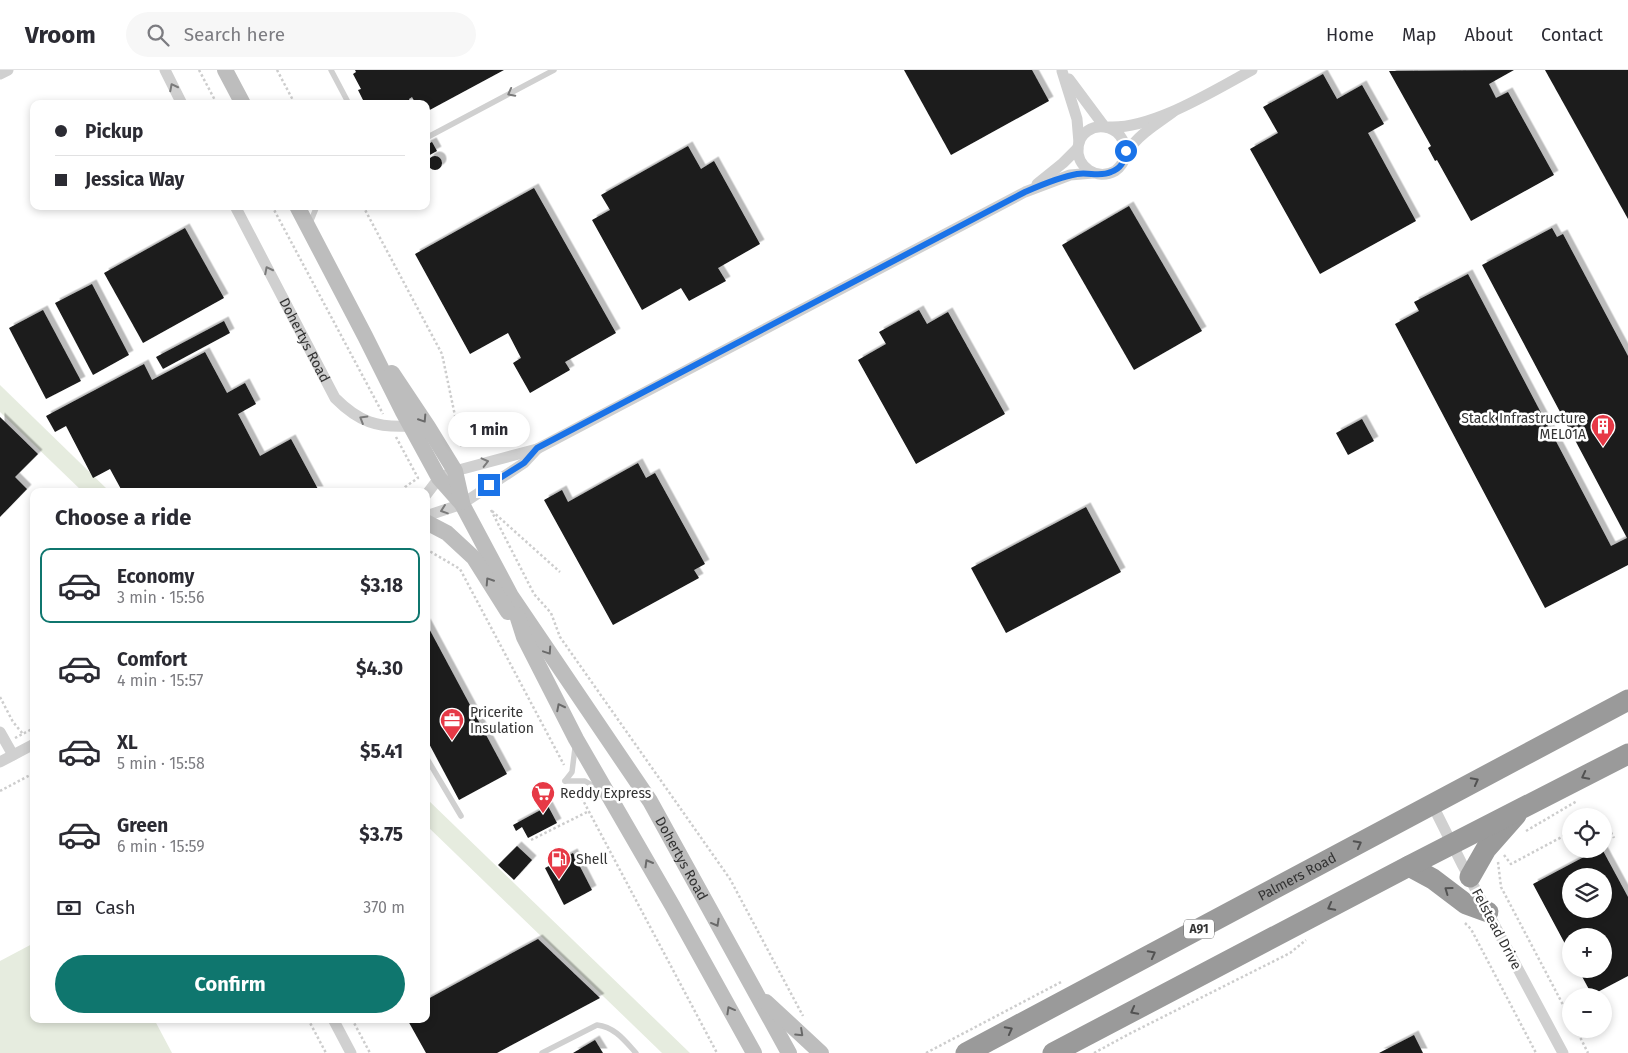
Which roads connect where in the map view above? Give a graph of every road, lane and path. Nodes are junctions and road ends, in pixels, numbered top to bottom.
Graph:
1 (8, 70) edge
2 (165, 70) edge
3 (199, 70) edge
4 (225, 70) edge
5 (277, 70) edge
6 (331, 70) edge
7 (554, 70) edge
8 (1062, 70) edge
9 (1252, 70) edge
10 (0, 74) edge
11 (180, 100) edge
12 (215, 100) edge
13 (241, 100) edge
14 (293, 100) edge
15 (347, 100) edge
16 (1173, 112) junction
17 (1106, 127) junction
18 (430, 136) edge
19 (1079, 146) junction
20 (1126, 156) junction
21 (1093, 173) junction
22 (1025, 192) junction
23 (237, 210) edge
24 (274, 210) edge
25 (299, 210) edge
26 (315, 210) edge
27 (365, 210) edge
28 (308, 228) junction
29 (365, 336) junction
30 (410, 426) junction
31 (390, 427) junction
32 (537, 448) junction
33 (462, 449) dead end
34 (455, 471) junction
35 (439, 478) junction
36 (404, 488) edge
37 (430, 490) edge
38 (462, 504) junction
39 (430, 515) edge
40 (430, 524) edge
41 (430, 551) edge
42 (560, 572) dead end
43 (511, 596) junction
44 (524, 637) junction
45 (0, 697) edge
46 (1628, 700) edge
47 (0, 732) edge
48 (23, 734) dead end
49 (576, 739) junction
50 (30, 746) edge
51 (1628, 754) edge
52 (13, 755) junction
53 (0, 762) edge
54 (430, 763) edge
55 (30, 776) edge
56 (571, 778) junction
57 (0, 791) edge
58 (609, 796) junction
59 (1585, 796) dead end
60 (1432, 804) junction
61 (1522, 808) junction
62 (589, 811) junction
63 (461, 816) dead end
64 (1525, 831) dead end
65 (1612, 834) edge
66 (1562, 837) edge
67 (1614, 838) dead end
68 (531, 840) dead end
69 (1452, 844) junction
70 (1508, 849) dead end
71 (1497, 853) dead end
72 (1409, 866) junction
73 (1470, 877) junction
74 (1488, 912) junction
75 (1472, 929) dead end
76 (1308, 939) dead end
77 (753, 990) junction
78 (1562, 1003) edge
79 (805, 1019) dead end
80 (310, 1023) edge
81 (335, 1023) edge
82 (354, 1023) edge
83 (1580, 1038) edge
84 (326, 1053) edge
85 (351, 1053) edge
86 (370, 1053) edge
87 (542, 1053) edge
88 (636, 1053) edge
89 (717, 1053) edge
90 (754, 1053) edge
91 (789, 1053) edge
92 (821, 1053) edge
93 (966, 1053) edge
94 (1053, 1053) edge
95 (1094, 1053) edge
96 (1536, 1053) edge
97 (1562, 1053) edge
98 (1588, 1053) edge

1 - 10 street
11 -> 2 street
3 - 12 path
4 - 13 main road
5 - 14 path
6 - 15 lane
7 -> 18 lane
8 - 17 street
8 - 19 street
9 - 16 street
16 - 17 street
16 - 20 street
17 - 19 street
17 - 20 street
19 - 21 street
19 - 22 street
20 - 21 street
21 - 22 street
22 - 32 street
31 -> 23 street, Dohertys Road
24 - 31 path
25 - 28 main road, Dohertys Road
26 - 28 lane
27 - 33 path
28 - 29 main road, Dohertys Road
29 - 30 main road, Dohertys Road
29 -> 34 main road, Dohertys Road
30 - 31 street, Dohertys Road
30 - 35 main road, Dohertys Road
31 - 36 path
34 -> 32 street
32 - 38 street
34 - 35 street
34 - 38 main road, Dohertys Road
35 - 37 street
35 - 38 main road, Dohertys Road
38 -> 39 street
38 - 43 main road, Dohertys Road
44 -> 40 main road
41 - 56 path
42 - 79 path
43 - 44 main road, Dohertys Road
43 -> 77 main road, Dohertys Road
49 -> 44 main road, Dohertys Road
45 - 48 path
60 -> 46 highway, Palmers Road / A91
47 - 52 street
49 - 56 lane
49 - 58 main road, Dohertys Road
50 - 52 street
51 -> 61 highway
52 - 53 street
54 - 63 lane
55 - 57 path
56 - 58 lane
56 - 62 path
90 -> 58 main road, Dohertys Road
59 - 64 path
60 - 69 street, Felstead Drive
93 -> 60 highway, Palmers Road / A91
61 - 69 highway
61 - 73 highway
62 - 68 path
62 - 89 path
65 - 67 path
66 - 70 path
69 - 72 highway
69 - 73 street, Felstead Drive
71 - 78 path
74 -> 72 highway
72 -> 94 highway
73 - 74 street, Felstead Drive
74 - 97 street, Felstead Drive
75 - 96 path
76 - 95 path
77 - 91 main road, Dohertys Road
77 -> 92 main road
80 - 84 path
81 - 85 street
82 - 86 path
83 - 98 path
87 - 88 lane

